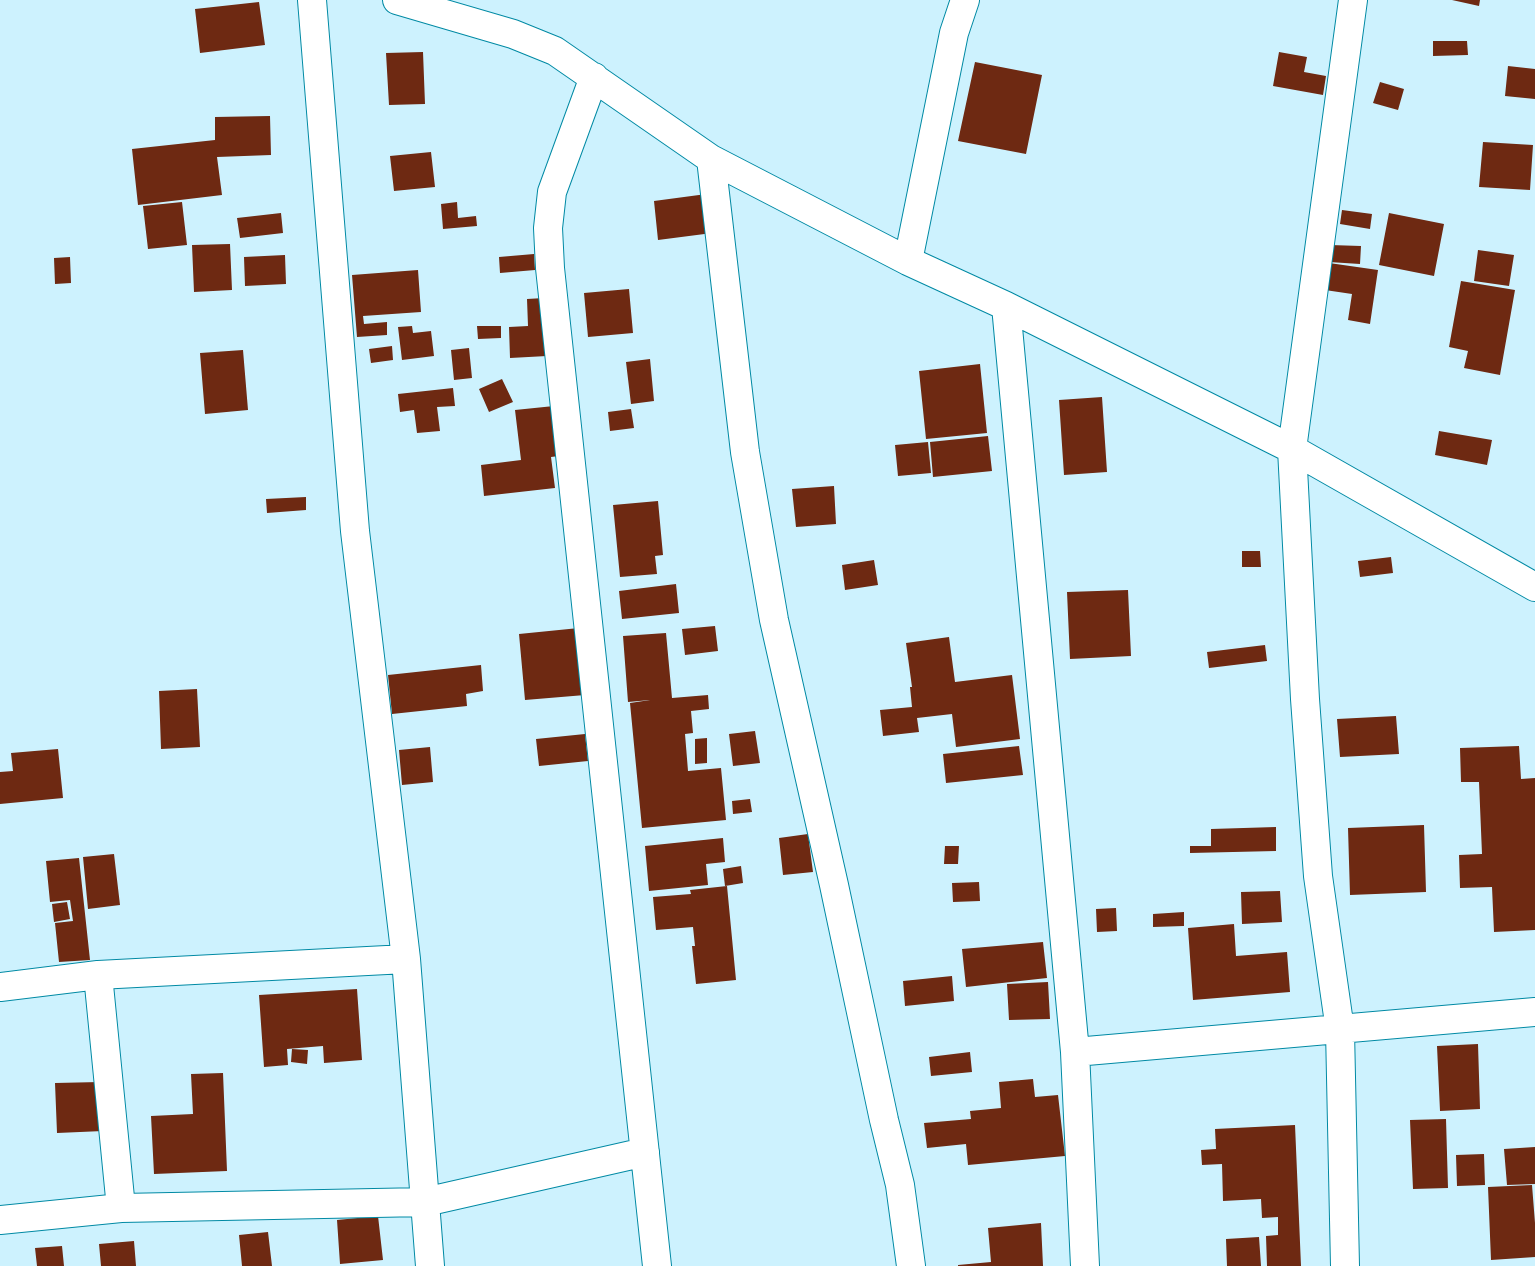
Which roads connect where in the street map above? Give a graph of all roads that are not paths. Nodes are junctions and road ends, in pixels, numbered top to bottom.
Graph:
1 (312, 0) edge
2 (397, 0) edge
3 (965, 0) edge
4 (1353, 0) edge
5 (594, 78) junction
6 (712, 159) junction
7 (908, 261) junction
8 (1006, 306) junction
9 (1292, 449) junction
10 (1535, 587) edge
11 (406, 959) junction
12 (98, 975) junction
13 (0, 987) edge
14 (1535, 1012) edge
15 (1340, 1030) junction
16 (1075, 1052) junction
17 (645, 1152) junction
18 (425, 1202) junction
19 (121, 1208) junction
20 (0, 1220) edge
21 (430, 1266) edge
22 (657, 1266) edge
23 (912, 1266) edge
24 (1085, 1266) edge
25 (1345, 1266) edge

1 - 11 street
2 - 5 street
3 - 7 street
4 - 9 street
5 - 6 street
5 - 17 street
6 - 7 street
6 - 23 street
7 - 8 street
8 - 9 street
8 - 16 street
9 - 10 street
9 - 15 street
11 - 12 street
11 - 18 street
12 - 13 street
12 - 19 street
14 - 15 street
15 - 16 street
15 - 25 street
16 - 24 street
17 - 18 street
17 - 22 street
18 - 19 street
18 - 21 street
19 - 20 street

